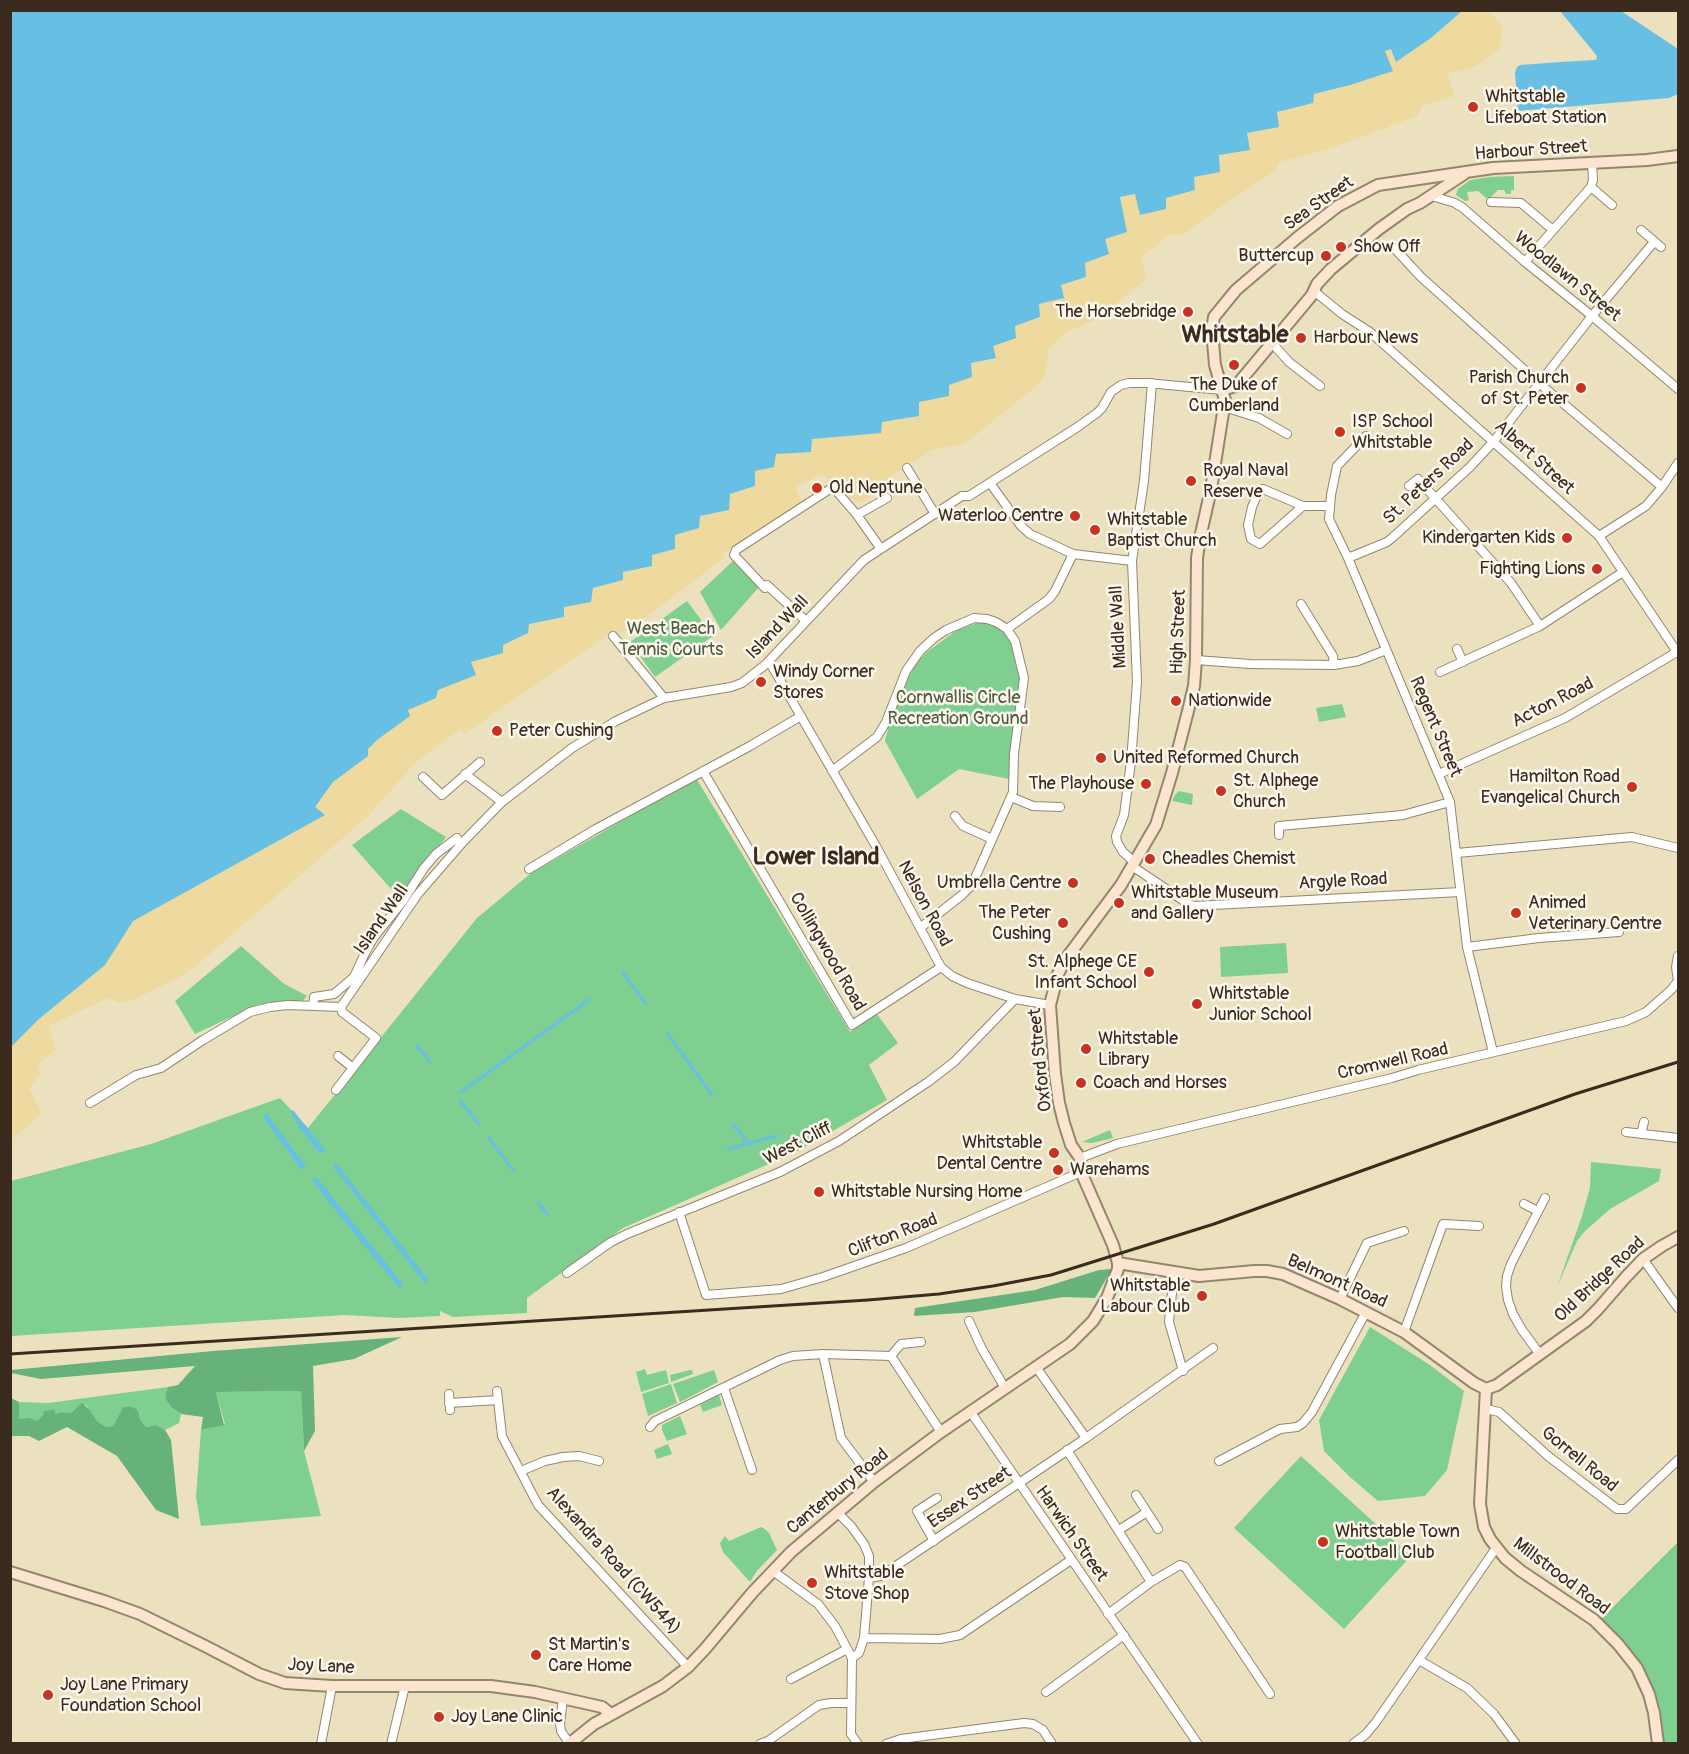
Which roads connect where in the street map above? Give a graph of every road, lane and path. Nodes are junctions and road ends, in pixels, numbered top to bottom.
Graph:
1 (1678, 156) edge
2 (1593, 163) junction
3 (1469, 171) junction
4 (1432, 177) junction
5 (1591, 187) junction
6 (1436, 194) junction
7 (1491, 202) dead end
8 (1612, 206) dead end
9 (1553, 230) junction
10 (1641, 230) dead end
11 (1395, 249) dead end
12 (1525, 262) junction
13 (1314, 291) junction
14 (1592, 316) junction
15 (1214, 317) joint
16 (1272, 343) junction
17 (1152, 383) junction
18 (1539, 383) junction
19 (1320, 386) dead end
20 (1678, 389) edge
21 (1222, 390) junction
22 (1224, 407) junction
23 (1287, 434) dead end
24 (1366, 436) dead end
25 (1494, 441) junction
26 (1678, 463) edge
27 (907, 468) dead end
28 (990, 483) junction
29 (1409, 486) dead end
30 (1662, 487) junction
31 (887, 498) dead end
32 (1436, 499) junction
33 (1304, 506) junction
34 (1329, 506) junction
35 (935, 514) junction
36 (857, 515) junction
37 (1599, 536) junction
38 (881, 549) junction
39 (1073, 554) junction
40 (1348, 558) junction
41 (1132, 561) junction
42 (1623, 572) junction
43 (1301, 604) dead end
44 (806, 621) junction
45 (1540, 626) junction
46 (1007, 629) junction
47 (613, 636) dead end
48 (1458, 649) dead end
49 (1386, 650) junction
50 (1677, 652) joint
51 (1196, 660) junction
52 (769, 661) junction
53 (1463, 662) junction
54 (1334, 665) junction
55 (1440, 672) dead end
56 (664, 698) junction
57 (801, 716) junction
58 (480, 762) dead end
59 (703, 771) junction
60 (832, 771) junction
61 (465, 774) junction
62 (1439, 774) junction
63 (423, 777) dead end
64 (1011, 797) junction
65 (502, 802) junction
66 (1450, 802) junction
67 (1060, 807) dead end
68 (955, 816) dead end
69 (1279, 835) dead end
70 (457, 838) dead end
71 (992, 839) junction
72 (1678, 848) edge
73 (1456, 854) junction
74 (1133, 864) junction
75 (529, 869) dead end
76 (1460, 892) junction
77 (920, 928) junction
78 (1619, 932) dead end
79 (1467, 947) junction
80 (1678, 956) edge
81 (941, 967) junction
82 (1678, 981) edge
83 (1015, 999) junction
84 (1050, 1005) junction
85 (314, 1006) junction
86 (340, 1007) junction
87 (1493, 1052) junction
88 (338, 1056) dead end
89 (353, 1068) junction
90 (336, 1090) dead end
91 (90, 1103) dead end
92 (1644, 1122) dead end
93 (1626, 1132) dead end
94 (1641, 1134) junction
95 (1678, 1138) edge
96 (1080, 1158) junction
97 (1081, 1172) junction
98 (1545, 1198) dead end
99 (1524, 1204) dead end
100 (1538, 1211) junction
101 (678, 1212) junction
102 (1479, 1226) dead end
103 (1404, 1231) dead end
104 (1678, 1237) edge
105 (1643, 1259) junction
106 (1118, 1263) junction
107 (567, 1273) dead end
108 (1174, 1273) junction
109 (1340, 1299) junction
110 (1678, 1308) edge
111 (1366, 1312) junction
112 (969, 1321) dead end
113 (1404, 1332) junction
114 (921, 1342) dead end
115 (1213, 1348) dead end
116 (1539, 1353) junction
117 (823, 1354) junction
118 (891, 1356) junction
119 (1036, 1367) junction
120 (1183, 1371) junction
121 (724, 1388) junction
122 (1005, 1388) junction
123 (1486, 1389) junction
124 (449, 1402) dead end
125 (1486, 1409) junction
126 (970, 1411) junction
127 (650, 1427) dead end
128 (942, 1432) junction
129 (1086, 1438) junction
130 (1067, 1450) junction
131 (1678, 1460) edge
132 (599, 1461) dead end
133 (1219, 1461) dead end
134 (752, 1470) dead end
135 (521, 1471) junction
136 (874, 1482) junction
137 (1018, 1483) junction
138 (1136, 1495) dead end
139 (937, 1498) dead end
140 (1147, 1512) junction
141 (838, 1513) junction
142 (1158, 1529) dead end
143 (1119, 1530) junction
144 (934, 1540) junction
145 (1496, 1548) junction
146 (1071, 1560) junction
147 (773, 1571) junction
148 (10, 1572) edge
149 (869, 1578) junction
150 (1151, 1582) junction
151 (1108, 1614) junction
152 (1124, 1635) junction
153 (864, 1638) junction
154 (847, 1649) junction
155 (852, 1658) junction
156 (1419, 1660) junction
157 (688, 1666) junction
158 (791, 1679) dead end
159 (332, 1686) junction
160 (405, 1686) junction
161 (1046, 1692) dead end
162 (1270, 1694) dead end
163 (563, 1698) junction
164 (850, 1703) junction
165 (611, 1714) junction
166 (321, 1743) edge
167 (391, 1743) edge
168 (569, 1743) edge
169 (760, 1743) edge
170 (858, 1743) edge
171 (886, 1743) edge
172 (1052, 1743) edge
173 (1198, 1743) edge
174 (1356, 1743) edge
175 (1516, 1743) edge
176 (1658, 1743) edge

1 - 2 main road, Harbour Street
2 - 3 main road, Harbour Street
2 - 5 street
3 - 4 main road, Sea Street
3 - 6 main road, Harbour Street
4 - 6 main road
4 - 15 main road, Sea Street
5 - 8 street
5 - 9 street
6 - 12 street, Woodlawn Street
6 - 13 main road, Harbour Street
7 - 9 street
9 - 12 street
10 - 14 street, St. Peters Road
11 - 18 street
12 - 14 street, Woodlawn Street
13 - 16 main road, Harbour Street
13 - 25 street, Albert Street
14 - 18 street, St. Peters Road
14 - 20 street, Woodlawn Street
15 - 21 main road, High Street
16 - 19 street
16 - 21 main road, Harbour Street
17 - 21 street, Island Wall
17 - 28 street, Island Wall
17 - 41 street, Middle Wall
18 - 25 street, St. Peters Road
18 - 30 street
21 - 22 main road, High Street
22 - 23 street
22 - 51 main road, High Street
24 - 34 street, Regent Street
25 - 32 street, St. Peters Road
25 - 37 street, Albert Street
26 - 30 street
27 - 35 street
28 - 35 street, Island Wall
28 - 39 street
29 - 32 street
30 - 37 street
31 - 36 street
32 - 40 street, St. Peters Road
32 - 45 street
33 - 33 street
33 - 34 street
34 - 40 street, Regent Street
35 - 38 street, Island Wall
36 - 38 street
36 - 44 street
37 - 42 street, Albert Street
38 - 44 street, Island Wall
39 - 41 street
39 - 46 street
40 - 49 street, Regent Street
41 - 74 street, Middle Wall
42 - 45 street
42 - 50 street, Albert Street
43 - 54 street
44 - 52 street, Island Wall
45 - 53 street
46 - 60 street
46 - 64 street
47 - 56 street
48 - 53 street
49 - 54 street
49 - 62 street, Regent Street
50 - 62 street, Acton Road
51 - 54 street
51 - 74 main road, High Street
52 - 56 street, Island Wall
52 - 57 street, Nelson Road
53 - 55 street
56 - 65 street, Island Wall
57 - 59 street
57 - 60 street, Nelson Road
58 - 61 street
59 - 75 street
59 - 81 street, Collingwood Road
60 - 77 street, Nelson Road
61 - 63 street
61 - 65 street
62 - 66 street, Regent Street
64 - 67 street
64 - 71 street
65 - 86 street, Island Wall
66 - 69 street
66 - 73 street, Regent Street
68 - 71 street
70 - 85 street
71 - 77 street
72 - 73 street
73 - 76 street, Regent Street
74 - 76 street, Argyle Road
74 - 84 main road, Oxford Street
76 - 79 street, Regent Street
77 - 81 street, Nelson Road
78 - 79 street
79 - 87 street, Regent Street
80 - 82 street, Cromwell Road
81 - 83 street, Nelson Road
82 - 87 street, Cromwell Road
83 - 84 street, Nelson Road
83 - 101 street, West Cliff
84 - 96 main road, Oxford Street
85 - 86 street
85 - 91 street
86 - 89 street
87 - 96 street, Cromwell Road
88 - 89 street
89 - 90 street
92 - 94 street
93 - 94 street
94 - 95 street
96 - 97 main road, Oxford Street
97 - 101 street, Clifton Road
97 - 106 main road, Oxford Street
98 - 100 street
99 - 100 street
100 - 116 street
101 - 107 street, West Cliff
102 - 113 street
103 - 109 street
104 - 105 main road, Old Bridge Road
105 - 110 street
105 - 116 main road, Old Bridge Road
106 - 108 main road, Belmont Road
106 - 119 main road, Canterbury Road
108 - 109 main road, Belmont Road
108 - 120 street
109 - 111 main road, Belmont Road
111 - 113 main road, Belmont Road
111 - 133 street
112 - 122 street
113 - 123 main road, Belmont Road
114 - 118 street
115 - 120 street, Essex Street
116 - 123 main road, Old Bridge Road
117 - 118 street
117 - 121 street
117 - 136 street
118 - 128 street
119 - 122 main road, Canterbury Road
119 - 129 street
120 - 129 street, Essex Street
121 - 127 street
121 - 134 street
122 - 126 main road, Canterbury Road
123 - 125 main road, Millstrood Road
124 - 135 street, Alexandra Road (CW54A)
125 - 131 street, Gorrell Road
125 - 145 main road, Millstrood Road
126 - 128 main road, Canterbury Road
126 - 137 street, Harwich Street
128 - 136 main road, Canterbury Road
129 - 130 street, Essex Street
130 - 137 street, Essex Street
130 - 143 street
132 - 135 street
135 - 157 street, Alexandra Road (CW54A)
136 - 141 main road, Canterbury Road
137 - 144 street, Essex Street
137 - 146 street, Harwich Street
138 - 140 street
139 - 144 street
140 - 142 street
140 - 143 street
141 - 147 main road, Canterbury Road
141 - 149 street
143 - 150 street
144 - 149 street, Essex Street
145 - 156 street
145 - 176 main road, Millstrood Road
146 - 151 street, Harwich Street
146 - 153 street
147 - 154 street
147 - 157 main road, Canterbury Road
148 - 159 main road, Joy Lane
149 - 153 street
150 - 151 street
150 - 162 street
151 - 152 street, Harwich Street
152 - 161 street
152 - 173 street, Harwich Street
153 - 155 street
154 - 155 street
154 - 158 street
155 - 164 street
156 - 174 street
156 - 175 street
157 - 165 main road, Canterbury Road
159 - 160 main road, Joy Lane
159 - 166 street
160 - 163 main road, Joy Lane
160 - 167 street
163 - 165 main road, Joy Lane
163 - 168 street
164 - 169 street
164 - 170 street
165 - 168 main road, Canterbury Road
171 - 172 street

